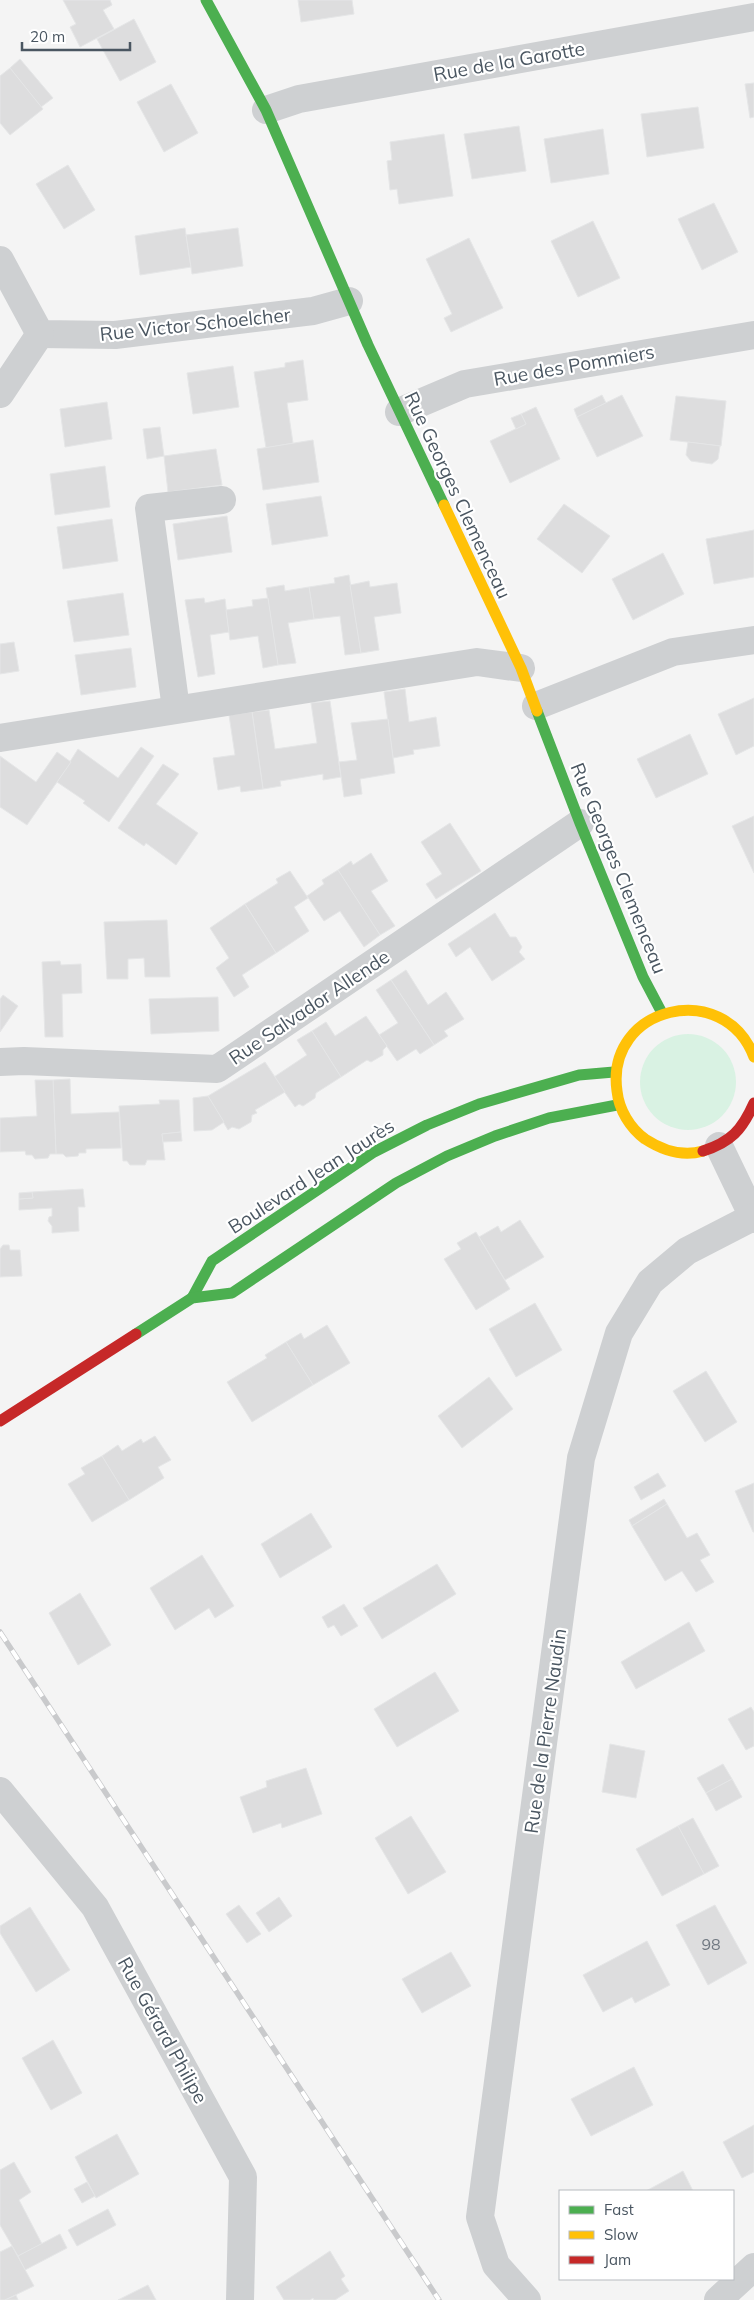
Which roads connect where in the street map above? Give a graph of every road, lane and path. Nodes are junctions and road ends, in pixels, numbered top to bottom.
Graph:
1 (206, 0) edge
2 (754, 17) edge
3 (266, 110) junction
4 (0, 260) edge
5 (349, 301) junction
6 (40, 334) junction
7 (754, 335) edge
8 (0, 394) edge
9 (399, 412) junction
10 (222, 500) dead end
11 (754, 640) edge
12 (521, 668) junction
13 (536, 706) junction
14 (176, 710) junction
15 (0, 738) edge
16 (580, 823) junction
17 (662, 1013) junction
18 (748, 1036) edge
19 (754, 1057) edge
20 (0, 1062) edge
21 (614, 1072) junction
22 (754, 1103) edge
23 (617, 1105) junction
24 (719, 1146) junction
25 (754, 1218) edge
26 (192, 1298) junction
27 (0, 1421) edge
28 (0, 1791) edge
29 (754, 2267) edge
30 (240, 2300) edge
31 (527, 2300) edge
32 (718, 2300) edge

1 - 3 street, Rue Georges Clemenceau
2 - 3 street, Rue de la Garotte
3 - 5 street, Rue Georges Clemenceau
4 - 6 street
5 - 6 street, Rue Victor Schoelcher
5 - 9 street, Rue Georges Clemenceau
6 - 8 street
7 - 9 street, Rue des Pommiers
9 - 12 street, Rue Georges Clemenceau
10 - 14 street
11 - 13 street
12 - 13 street, Rue Georges Clemenceau
12 - 14 street
13 - 16 street, Rue Georges Clemenceau
14 - 15 street
16 - 17 street, Rue Georges Clemenceau
16 - 20 street, Rue Salvador Allende
17 - 18 street
17 - 21 street
18 - 19 street
21 - 23 street
21 - 26 street, Boulevard Jean Jaurès
22 - 24 street
23 - 24 street
23 - 26 street, Boulevard Jean Jaurès
24 - 25 street
25 - 31 street, Rue de la Pierre Naudin
26 - 27 street, Boulevard Jean Jaurès
28 - 30 street, Rue Gérard Philipe
29 - 32 street

